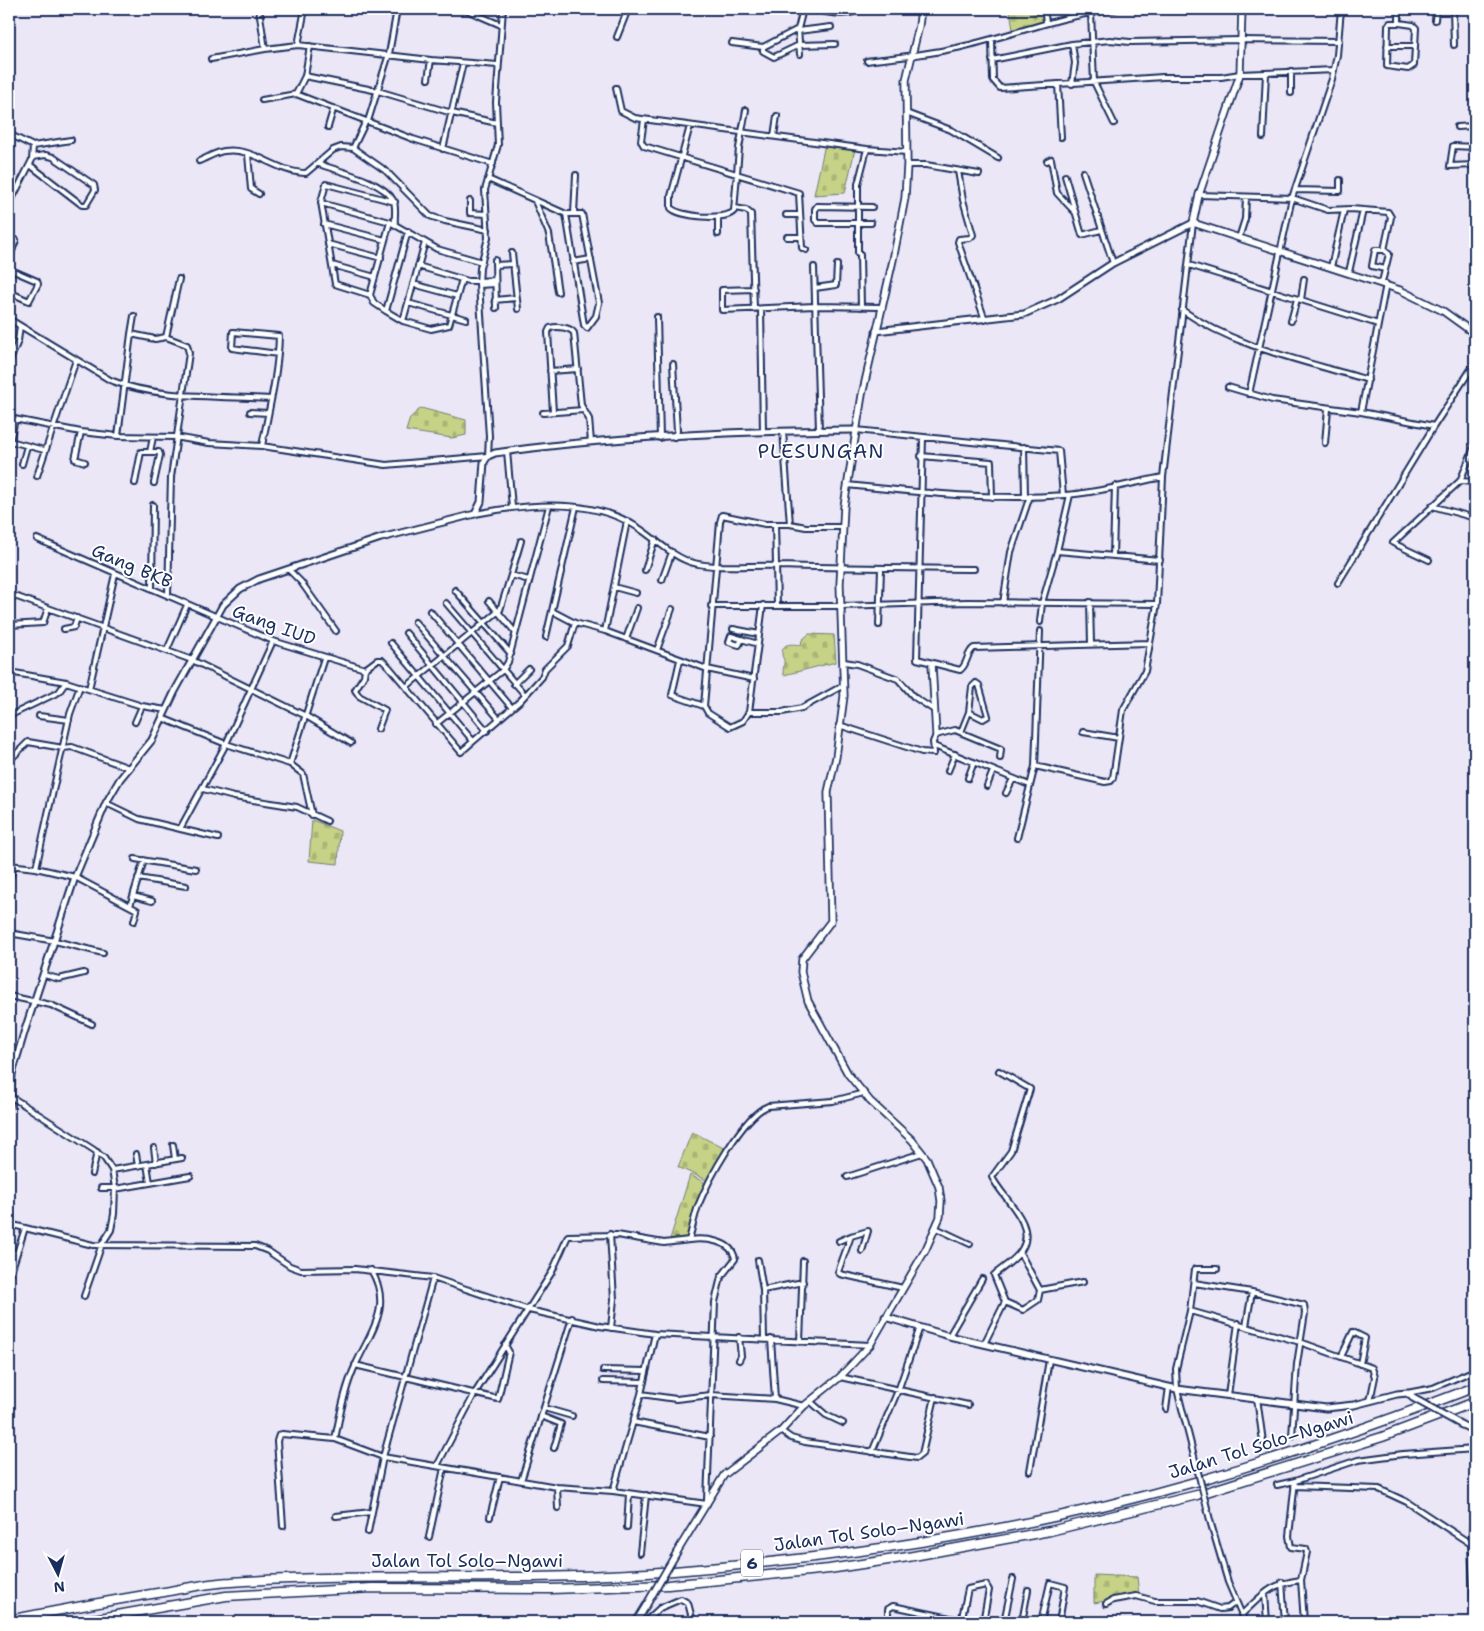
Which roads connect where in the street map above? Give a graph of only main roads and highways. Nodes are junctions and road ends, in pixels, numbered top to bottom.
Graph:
1 (921, 9) edge
2 (1242, 9) edge
3 (1475, 334) edge
4 (932, 664) road end
5 (936, 735) road end
6 (1475, 1387) edge
7 (1475, 1402) edge
8 (9, 1620) edge
9 (77, 1622) edge
10 (636, 1622) edge

1 - 10 main road, bridge
2 - 3 main road
4 - 5 main road
6 - 8 highway, Jalan Tol Solo–Ngawi / 6
7 - 9 highway, Jalan Tol Solo–Ngawi / 6

